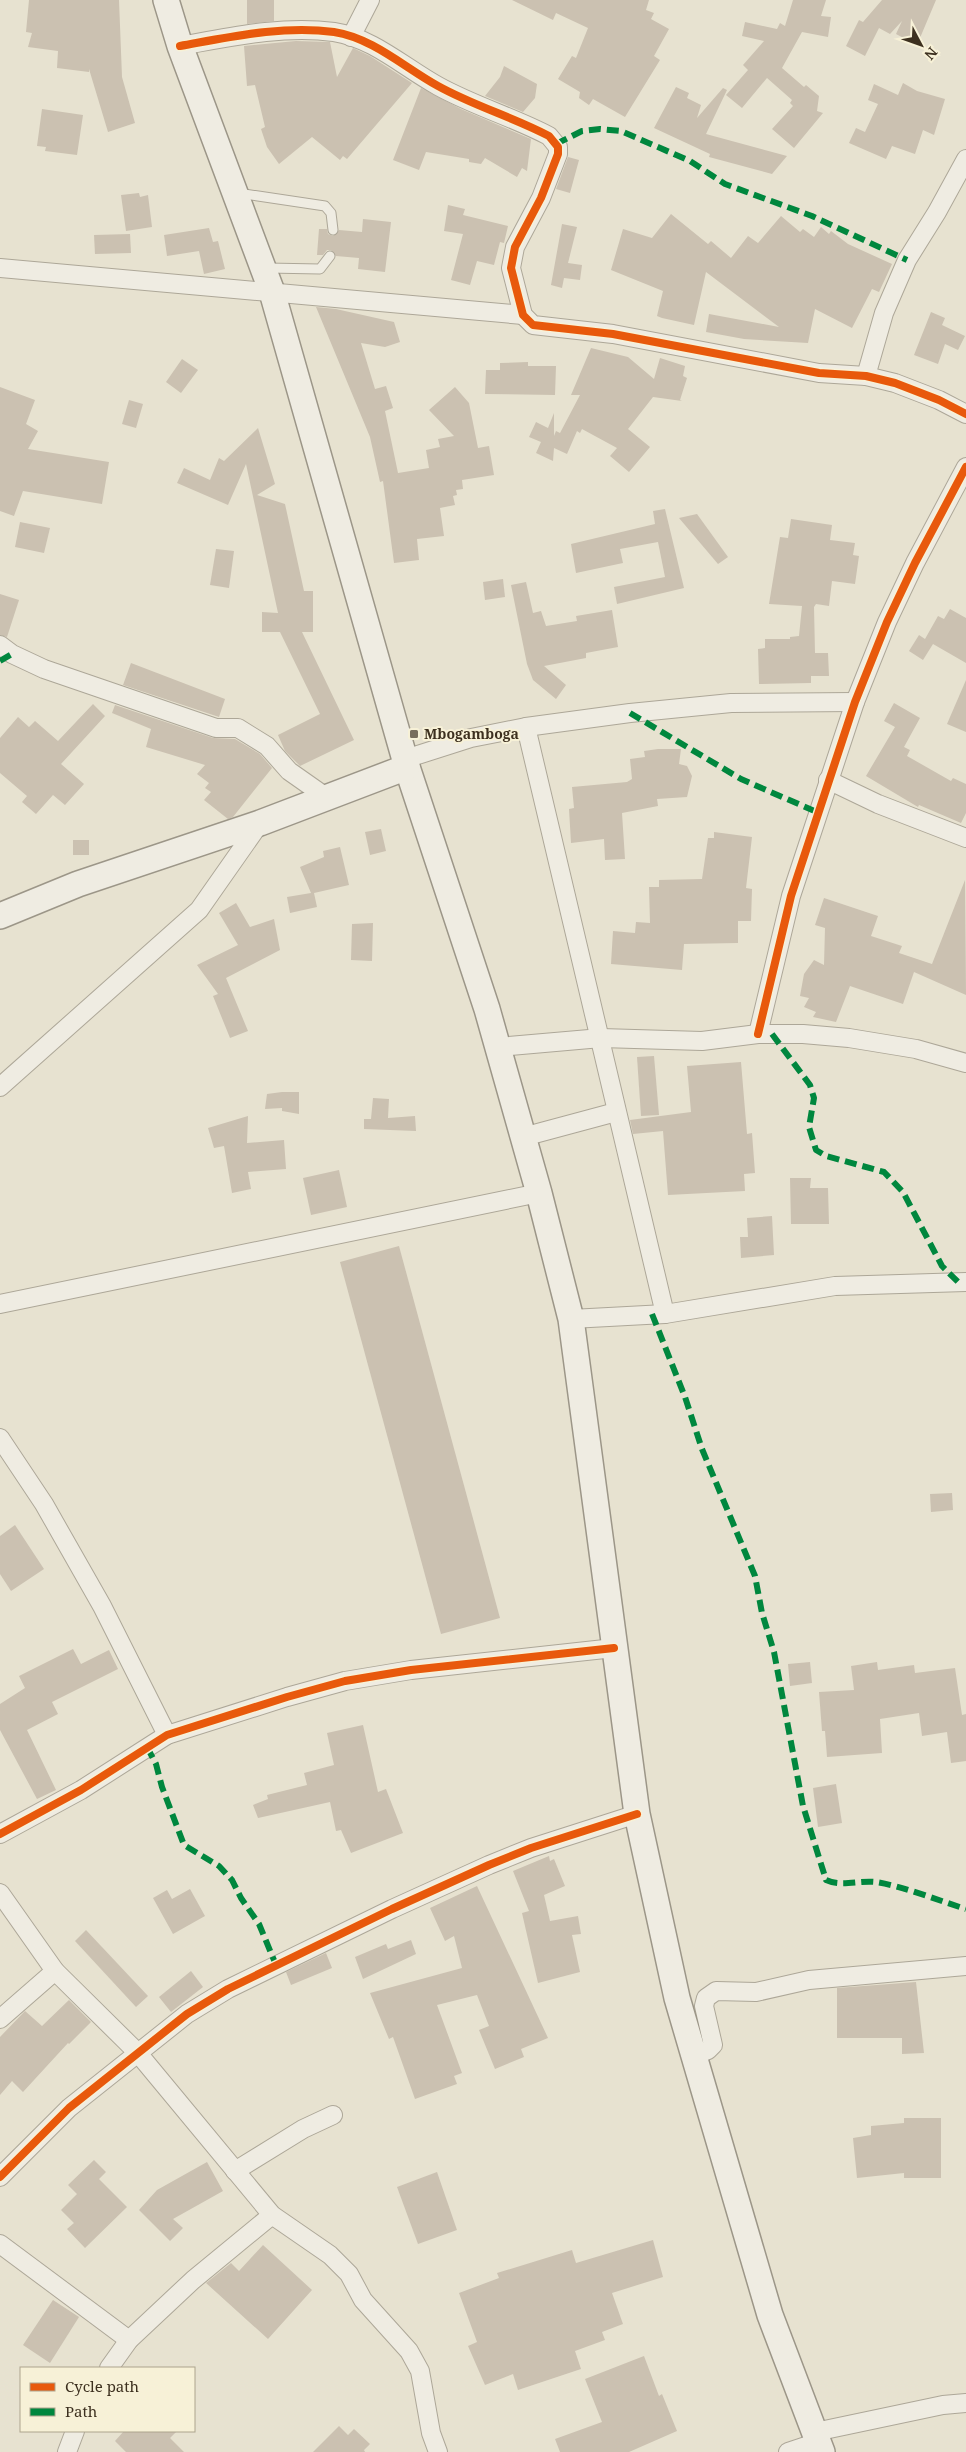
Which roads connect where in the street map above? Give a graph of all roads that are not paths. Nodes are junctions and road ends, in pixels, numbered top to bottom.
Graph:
1 (166, 0) edge
2 (370, 0) edge
3 (351, 37) junction
4 (180, 46) junction
5 (966, 159) edge
6 (235, 192) junction
7 (333, 230) dead end
8 (330, 256) dead end
9 (0, 268) edge
10 (263, 268) junction
11 (272, 292) junction
12 (523, 315) junction
13 (866, 376) junction
14 (966, 414) edge
15 (966, 467) edge
16 (0, 645) edge
17 (855, 702) junction
18 (526, 726) junction
19 (406, 763) junction
20 (828, 780) junction
21 (326, 797) junction
22 (260, 822) junction
23 (966, 838) edge
24 (0, 916) edge
25 (758, 1034) junction
26 (601, 1038) junction
27 (498, 1047) junction
28 (966, 1062) edge
29 (0, 1087) edge
30 (616, 1112) junction
31 (523, 1136) junction
32 (539, 1194) junction
33 (966, 1282) edge
34 (0, 1304) edge
35 (665, 1314) junction
36 (571, 1319) junction
37 (0, 1438) edge
38 (614, 1648) junction
39 (167, 1735) junction
40 (637, 1814) junction
41 (0, 1834) edge
42 (0, 1893) edge
43 (966, 1966) edge
44 (55, 1970) junction
45 (0, 2020) edge
46 (137, 2052) junction
47 (694, 2056) junction
48 (333, 2115) dead end
49 (235, 2170) junction
50 (0, 2177) edge
51 (272, 2215) junction
52 (0, 2244) edge
53 (129, 2340) junction
54 (110, 2367) edge
55 (966, 2403) edge
56 (75, 2432) edge
57 (818, 2442) edge
58 (67, 2452) edge
59 (438, 2452) edge
60 (788, 2452) edge

1 - 4 main road
2 - 3 street
3 - 4 street
3 - 12 street
4 - 6 main road
5 - 13 street
6 - 7 lane
6 - 10 main road
8 - 10 lane
9 - 11 street
10 - 11 main road
11 - 12 street
11 - 19 main road
12 - 13 street
13 - 14 street
15 - 17 street
16 - 21 street
17 - 18 street
17 - 20 street
18 - 19 street
18 - 26 street
19 - 21 main road
19 - 27 main road
20 - 23 street
20 - 25 street
21 - 22 main road
22 - 24 main road
22 - 29 street
25 - 26 street
25 - 28 street
26 - 27 street
26 - 30 street
27 - 31 main road
30 - 31 street
30 - 35 street
31 - 32 main road
32 - 34 street
32 - 36 main road
33 - 35 street
35 - 36 street
36 - 38 main road
37 - 39 street
38 - 39 street
38 - 40 main road
39 - 41 street
40 - 46 street
40 - 47 main road
42 - 44 street
43 - 47 street
44 - 45 street
44 - 46 street
46 - 49 street
46 - 50 street
47 - 57 main road
48 - 49 street
49 - 51 street
51 - 53 street
51 - 59 street
52 - 53 street
53 - 54 street
55 - 57 street
56 - 58 street
57 - 60 street

